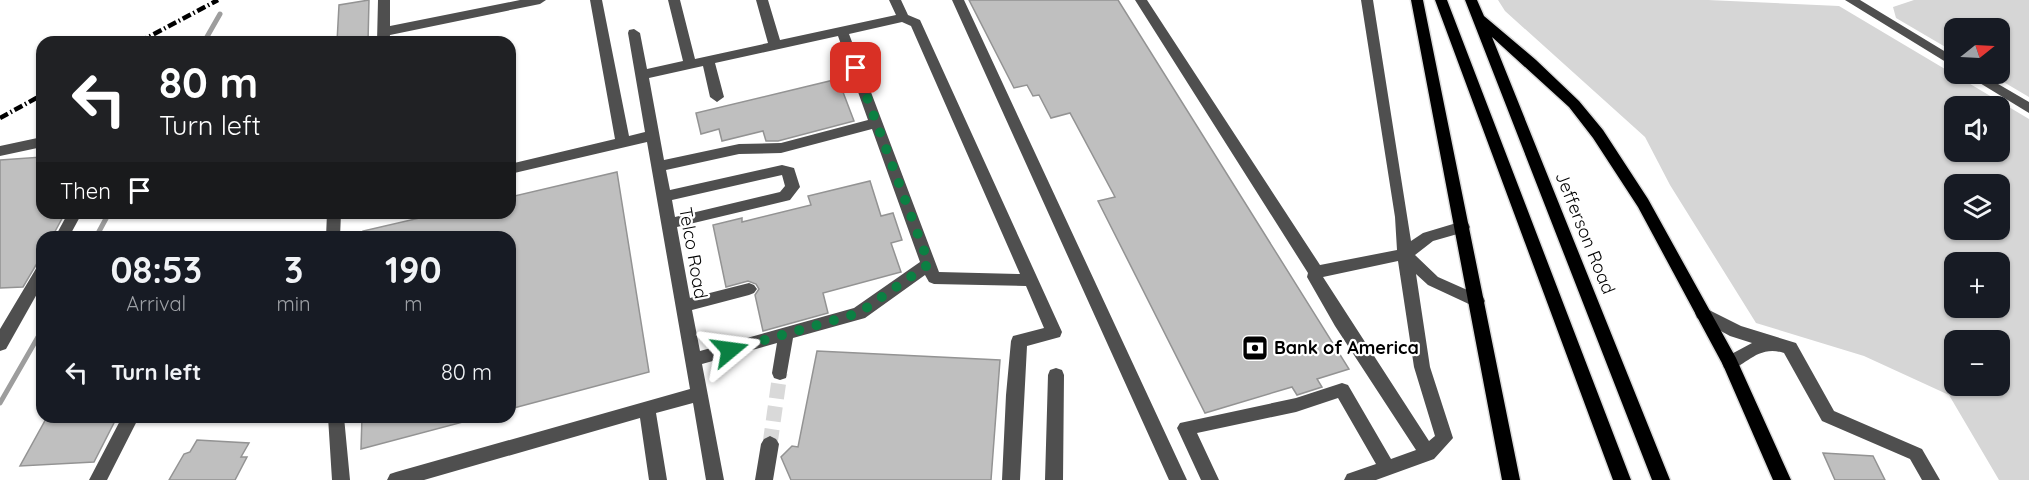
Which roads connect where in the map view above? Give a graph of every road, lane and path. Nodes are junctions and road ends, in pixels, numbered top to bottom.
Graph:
1 (384, 0) edge
2 (540, 0) edge
3 (596, 0) edge
4 (674, 0) edge
5 (762, 0) edge
6 (895, 0) edge
7 (958, 0) edge
8 (1141, 0) edge
9 (1366, 0) edge
10 (1417, 0) edge
11 (1441, 0) edge
12 (1471, 0) edge
13 (1874, 0) edge
14 (1855, 3) edge
15 (903, 18) junction
16 (1479, 19) junction
17 (842, 31) junction
18 (634, 33) dead end
19 (383, 36) edge
20 (387, 36) edge
21 (775, 46) junction
22 (1944, 57) edge
23 (708, 61) junction
24 (690, 64) junction
25 (641, 75) junction
26 (1989, 84) edge
27 (717, 97) dead end
28 (2029, 108) edge
29 (876, 123) junction
30 (651, 136) junction
31 (36, 143) edge
32 (623, 143) junction
33 (0, 151) edge
34 (657, 167) junction
35 (516, 168) edge
36 (663, 197) junction
37 (667, 224) junction
38 (1463, 227) junction
39 (1405, 254) junction
40 (929, 264) junction
41 (1316, 274) junction
42 (36, 279) edge
43 (1030, 279) junction
44 (749, 289) dead end
45 (1477, 302) junction
46 (682, 306) junction
47 (1703, 314) junction
48 (8, 316) edge
49 (786, 334) junction
50 (1769, 343) junction
51 (0, 344) edge
52 (693, 360) junction
53 (1730, 363) junction
54 (780, 373) tunnel mouth
55 (1056, 375) dead end
56 (699, 394) junction
57 (647, 409) junction
58 (128, 423) edge
59 (336, 423) edge
60 (770, 444) tunnel mouth
61 (1428, 454) junction
62 (1388, 469) junction
63 (404, 479) edge
64 (98, 480) edge
65 (341, 480) edge
66 (658, 480) edge
67 (715, 480) edge
68 (764, 480) edge
69 (1011, 480) edge
70 (1054, 480) edge
71 (1178, 480) edge
72 (1210, 480) edge
73 (1353, 480) edge
74 (1511, 480) edge
75 (1622, 480) edge
76 (1661, 480) edge
77 (1782, 480) edge
78 (1931, 480) edge

1 - 19 street
2 - 20 street
3 - 32 street
4 - 24 street
5 - 21 street
6 - 15 street
7 - 71 street
8 - 41 street
9 - 39 street
10 - 38 main road
11 - 75 main road
12 - 16 main road, Jefferson Road
13 - 14 street
14 - 22 street
15 - 17 street
15 - 43 street
16 - 47 main road
16 - 76 main road, Jefferson Road
17 - 21 street
17 - 29 street
18 - 25 street, Telco Road
21 - 23 street
23 - 24 street
23 - 27 street
24 - 25 street
25 - 30 street, Telco Road
26 - 28 street
29 - 34 street
29 - 40 street
30 - 32 street
30 - 34 street, Telco Road
31 - 33 street
32 - 35 street
34 - 36 street, Telco Road
36 - 37 street, Telco Road
36 - 37 street
37 - 46 street, Telco Road
38 - 39 street
38 - 45 main road
39 - 41 street
39 - 45 street
39 - 61 street
40 - 43 street
40 - 49 street
41 - 61 street
42 - 48 street
43 - 69 street
44 - 46 street
45 - 74 main road
46 - 52 street, Telco Road
47 - 50 street
47 - 53 main road
48 - 51 street
49 - 52 street
49 - 54 street
50 - 53 street
50 - 78 street
52 - 56 street, Telco Road
53 - 77 main road
55 - 70 street
56 - 57 street
56 - 67 street, Telco Road
57 - 63 street
57 - 66 street
58 - 64 street
59 - 65 street
60 - 68 street
61 - 62 street
62 - 72 street
62 - 73 street

